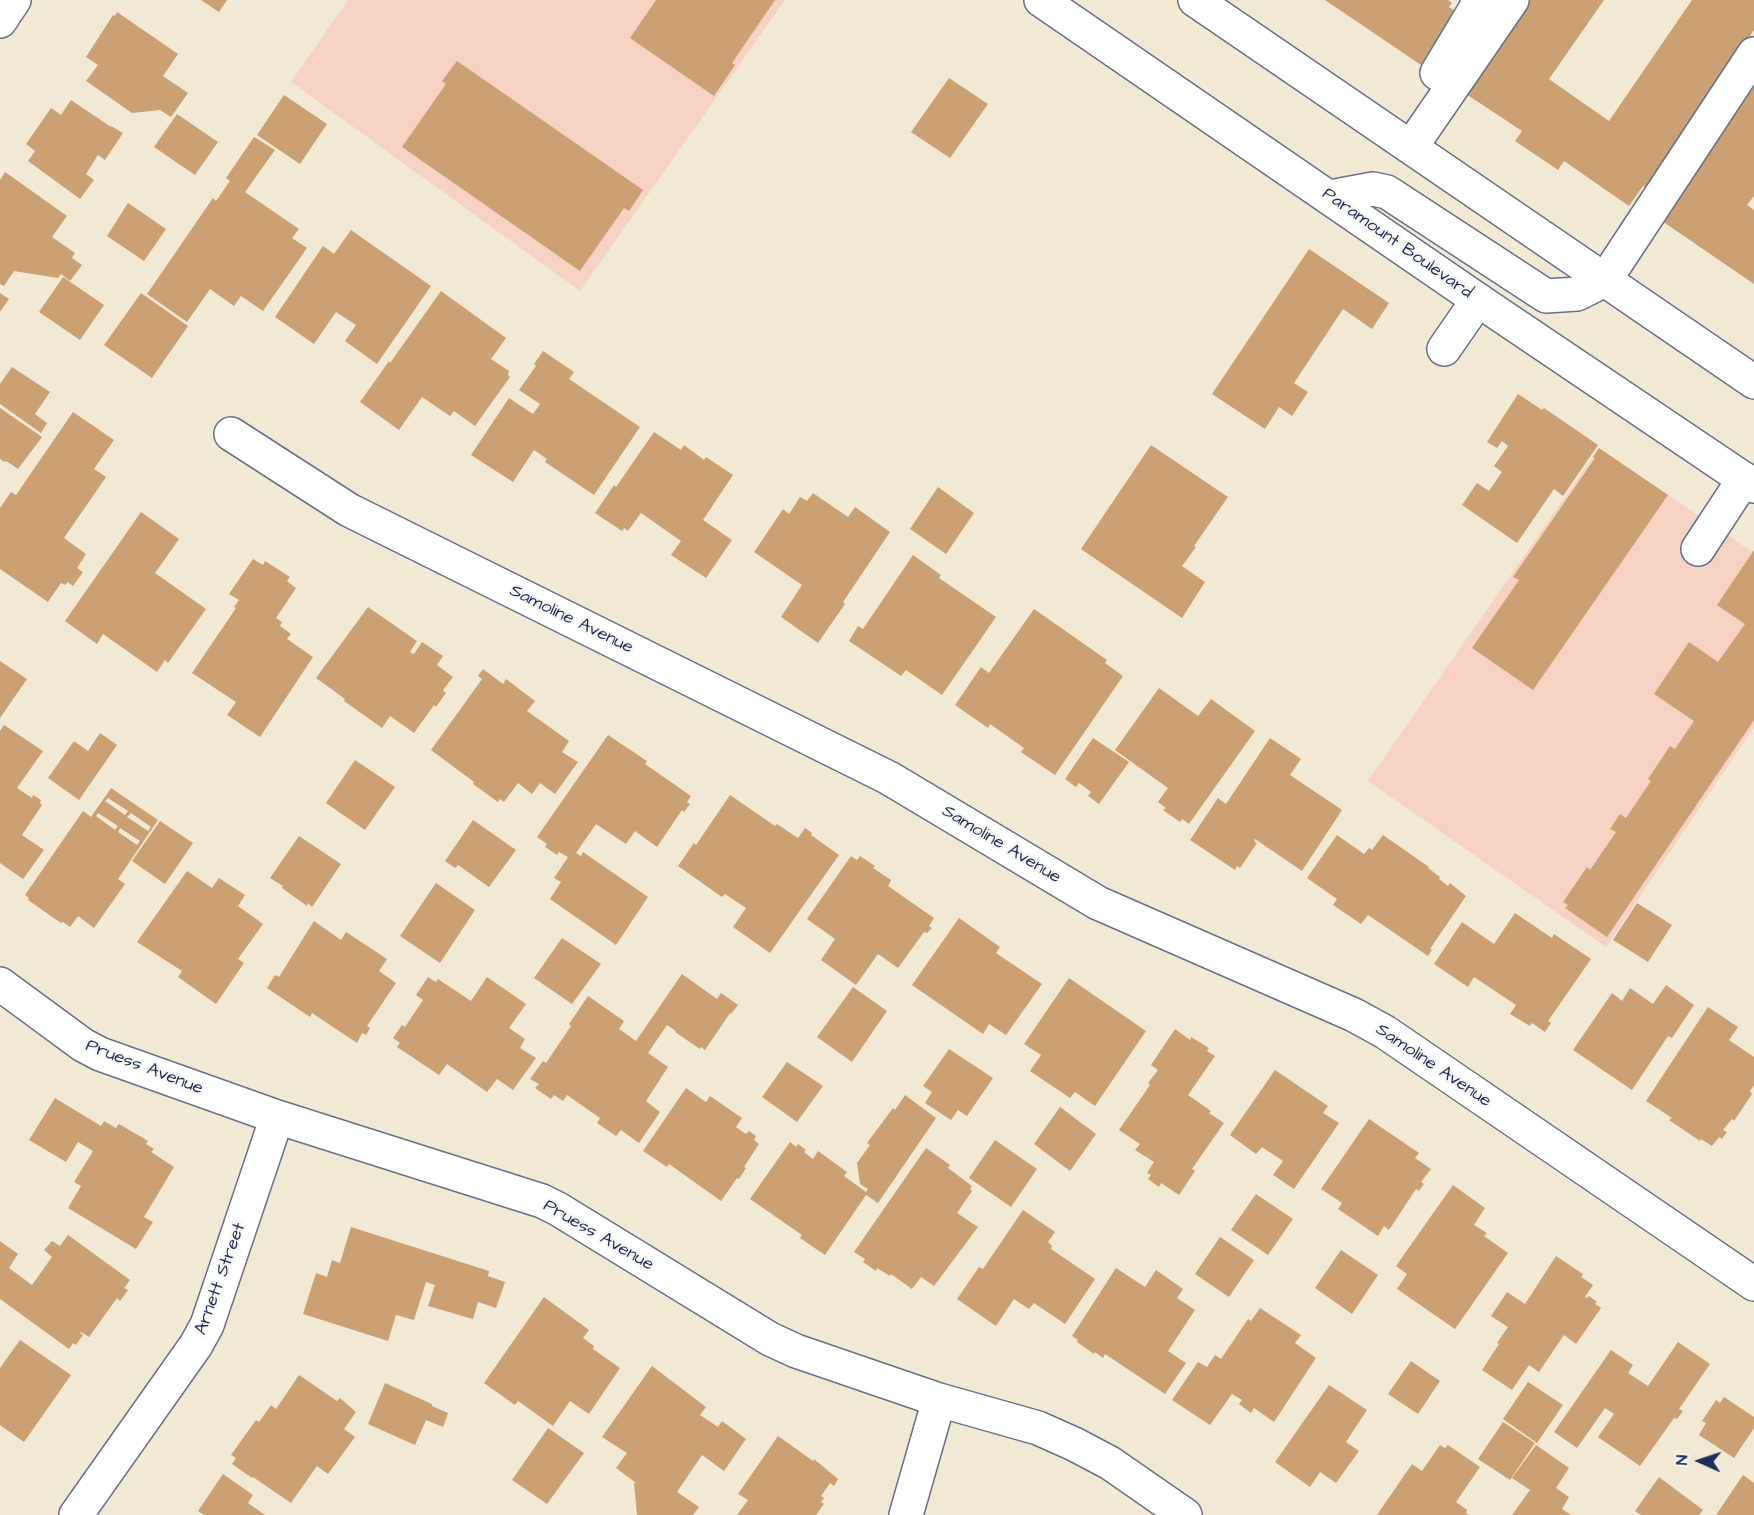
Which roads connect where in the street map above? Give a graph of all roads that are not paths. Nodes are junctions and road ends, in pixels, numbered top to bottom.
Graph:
1 (14, 0) edge
2 (1041, 0) edge
3 (1195, 0) edge
4 (1477, 0) edge
5 (1512, 0) edge
6 (0, 21) edge
7 (1754, 54) edge
8 (1401, 141) junction
9 (1330, 197) junction
10 (1605, 280) junction
11 (1478, 300) junction
12 (1444, 349) dead end
13 (1754, 382) edge
14 (231, 434) dead end
15 (1751, 479) edge
16 (1698, 549) dead end
17 (0, 984) edge
18 (277, 1117) junction
19 (1754, 1284) edge
20 (939, 1401) junction
21 (76, 1515) edge
22 (906, 1515) edge
23 (1185, 1515) edge

1 - 6 street
2 - 9 street, Paramount Boulevard
3 - 8 street
4 - 8 street
5 - 8 street
7 - 10 street
8 - 10 street
9 - 10 street
9 - 11 street, Paramount Boulevard
10 - 13 street
11 - 12 street
11 - 15 street, Paramount Boulevard
14 - 19 street, Samoline Avenue
15 - 16 street
17 - 18 street, Pruess Avenue
18 - 20 street, Pruess Avenue
18 - 21 street, Arnett Street
20 - 22 street
20 - 23 street, Pruess Avenue

